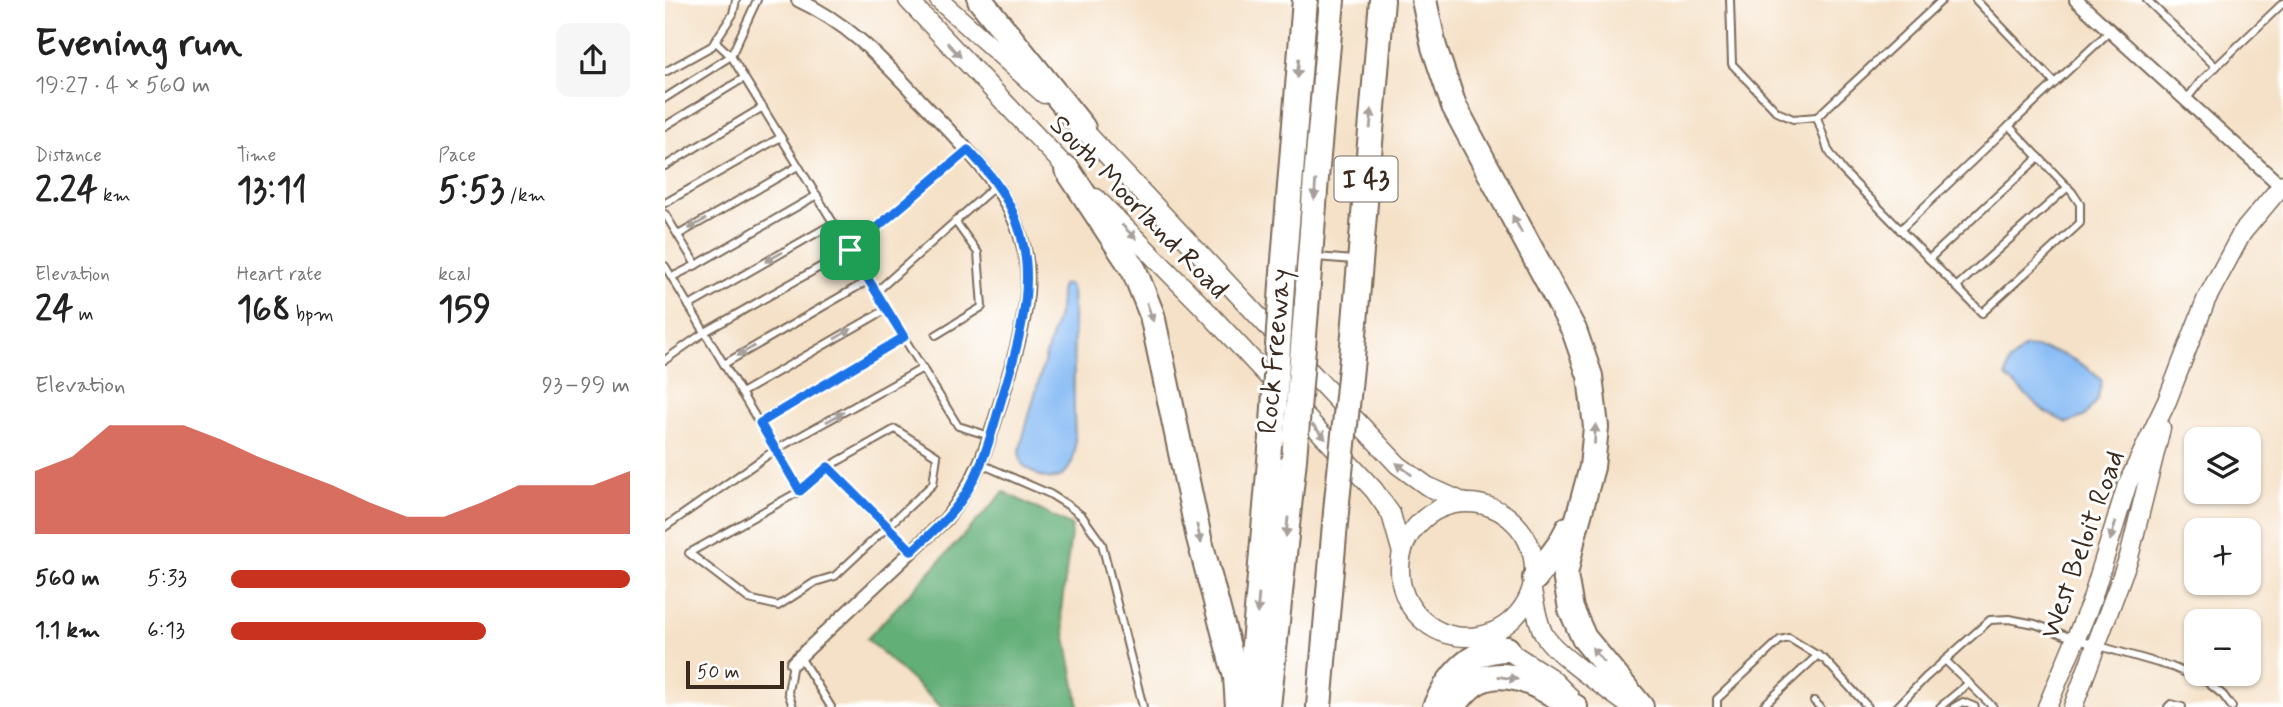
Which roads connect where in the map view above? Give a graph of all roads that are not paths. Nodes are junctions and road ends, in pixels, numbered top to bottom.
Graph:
1 (736, 0) edge
2 (757, 0) edge
3 (798, 0) edge
4 (908, 0) edge
5 (939, 0) edge
6 (980, 0) edge
7 (1305, 0) edge
8 (1332, 0) edge
9 (1382, 0) edge
10 (1424, 0) edge
11 (1730, 0) edge
12 (1942, 0) edge
13 (1976, 0) edge
14 (2076, 0) edge
15 (2147, 0) edge
16 (2283, 3) edge
17 (2110, 32) junction
18 (715, 41) junction
19 (731, 56) junction
20 (2216, 66) junction
21 (665, 72) edge
22 (744, 78) junction
23 (2055, 83) junction
24 (665, 98) edge
25 (2186, 100) junction
26 (763, 107) junction
27 (1817, 117) junction
28 (2009, 126) junction
29 (665, 127) edge
30 (1083, 128) junction
31 (781, 137) junction
32 (968, 150) junction
33 (2039, 157) junction
34 (665, 166) edge
35 (798, 166) junction
36 (1067, 169) junction
37 (997, 184) junction
38 (2282, 185) edge
39 (2068, 187) junction
40 (817, 195) junction
41 (665, 203) edge
42 (665, 214) edge
43 (955, 221) junction
44 (834, 223) junction
45 (1900, 230) junction
46 (678, 235) junction
47 (850, 250) junction
48 (1310, 257) junction
49 (1929, 259) junction
50 (1359, 260) junction
51 (696, 265) junction
52 (665, 266) edge
53 (672, 277) junction
54 (869, 280) junction
55 (1956, 288) junction
56 (876, 292) junction
57 (689, 306) junction
58 (887, 309) junction
59 (705, 331) junction
60 (936, 335) dead end
61 (904, 337) junction
62 (665, 360) edge
63 (724, 364) junction
64 (923, 368) junction
65 (741, 393) junction
66 (2167, 401) junction
67 (760, 423) junction
68 (990, 436) junction
69 (775, 450) junction
70 (981, 464) junction
71 (828, 467) junction
72 (800, 491) junction
73 (1584, 501) junction
74 (1463, 502) junction
75 (665, 527) edge
76 (888, 527) junction
77 (912, 551) junction
78 (1402, 553) junction
79 (1533, 584) junction
80 (1479, 637) junction
81 (2075, 639) junction
82 (2097, 644) junction
83 (1507, 649) junction
84 (1818, 655) junction
85 (797, 660) junction
86 (1945, 660) junction
87 (1969, 683) junction
88 (1814, 701) dead end
89 (793, 707) edge
90 (831, 707) edge
91 (1143, 707) edge
92 (1238, 707) edge
93 (1249, 707) edge
94 (1268, 707) edge
95 (1319, 707) edge
96 (1421, 707) edge
97 (1435, 707) edge
98 (1452, 707) edge
99 (1578, 707) edge
100 (1631, 707) edge
101 (1641, 707) edge
102 (1717, 707) edge
103 (1762, 707) edge
104 (1820, 707) edge
105 (1868, 707) edge
106 (1897, 707) edge
107 (1940, 707) edge
108 (1954, 707) edge
109 (1975, 707) edge
110 (1993, 707) edge
111 (2047, 707) edge
112 (2073, 707) edge
113 (2168, 707) edge
114 (2182, 707) edge
115 (2232, 707) edge

1 - 18 lane
2 - 19 lane
3 - 32 street
4 -> 36 main road, South Moorland Road
5 - 30 main road, South Moorland Road
6 - 30 highway
7 -> 93 highway, bridge
8 -> 48 highway, Rock Freeway / I 43
50 -> 9 highway, I 43
73 -> 10 highway
11 - 27 lane
12 - 27 lane
13 - 23 lane
14 - 17 street
15 - 20 lane
16 - 20 lane
17 - 23 lane
17 - 25 street
18 - 19 lane
18 - 21 lane
19 - 22 lane
19 - 24 lane
20 - 25 lane
22 - 26 lane
22 - 29 lane
23 - 28 lane
25 - 38 street
26 - 31 lane
26 - 34 lane
27 - 45 lane
28 - 33 lane
28 - 45 lane
74 -> 30 main road, South Moorland Road
31 - 35 lane
31 - 41 lane
32 - 37 street
32 - 47 lane
33 - 39 lane
33 - 49 lane
35 - 40 lane
35 -> 46 lane
36 -> 78 main road, South Moorland Road
36 -> 92 highway
37 - 43 lane
37 - 68 street
38 - 66 main road, West Beloit Road
39 - 55 lane
39 - 55 lane
40 - 44 lane
40 - 51 lane
42 - 46 lane
43 - 56 lane
43 - 60 lane
44 - 47 lane
44 -> 57 lane
45 - 49 lane
46 - 51 lane
47 - 54 lane
47 - 59 lane
48 - 50 lane
48 -> 94 highway, Rock Freeway / I 43, bridge
49 - 55 lane
50 - 95 highway, I 43, bridge
51 - 53 lane
52 - 53 lane
53 - 57 lane
54 - 56 lane
54 -> 63 lane
56 - 58 lane
57 - 59 lane
58 - 61 lane
65 -> 58 lane
59 - 62 lane
59 - 63 lane
61 - 64 lane
61 - 67 lane
63 - 65 lane
64 - 68 lane
69 -> 64 lane
65 - 67 lane
66 -> 81 main road, West Beloit Road
66 - 82 main road, West Beloit Road
67 - 69 lane
68 - 70 street
69 - 72 lane
69 - 75 lane
70 - 77 street
70 - 91 lane
71 - 72 lane
71 - 76 lane
71 - 76 lane
72 - 76 lane
73 - 79 highway
101 -> 73 highway
74 - 78 main road
74 - 79 main road
76 - 77 lane
77 - 85 street
78 - 80 main road
79 - 80 main road
79 - 100 main road
80 - 83 main road
80 - 96 highway
81 - 82 lane
81 - 86 lane
81 - 111 main road, West Beloit Road
82 - 112 main road, West Beloit Road
82 - 115 lane
83 - 97 highway
83 - 99 main road
84 - 102 lane
84 - 103 lane
84 - 105 lane
85 - 89 lane
85 - 90 lane
86 - 87 lane
86 - 106 lane
87 - 107 lane
87 - 110 lane
88 - 104 lane
98 -> 99 highway
108 - 109 lane
113 - 114 lane

